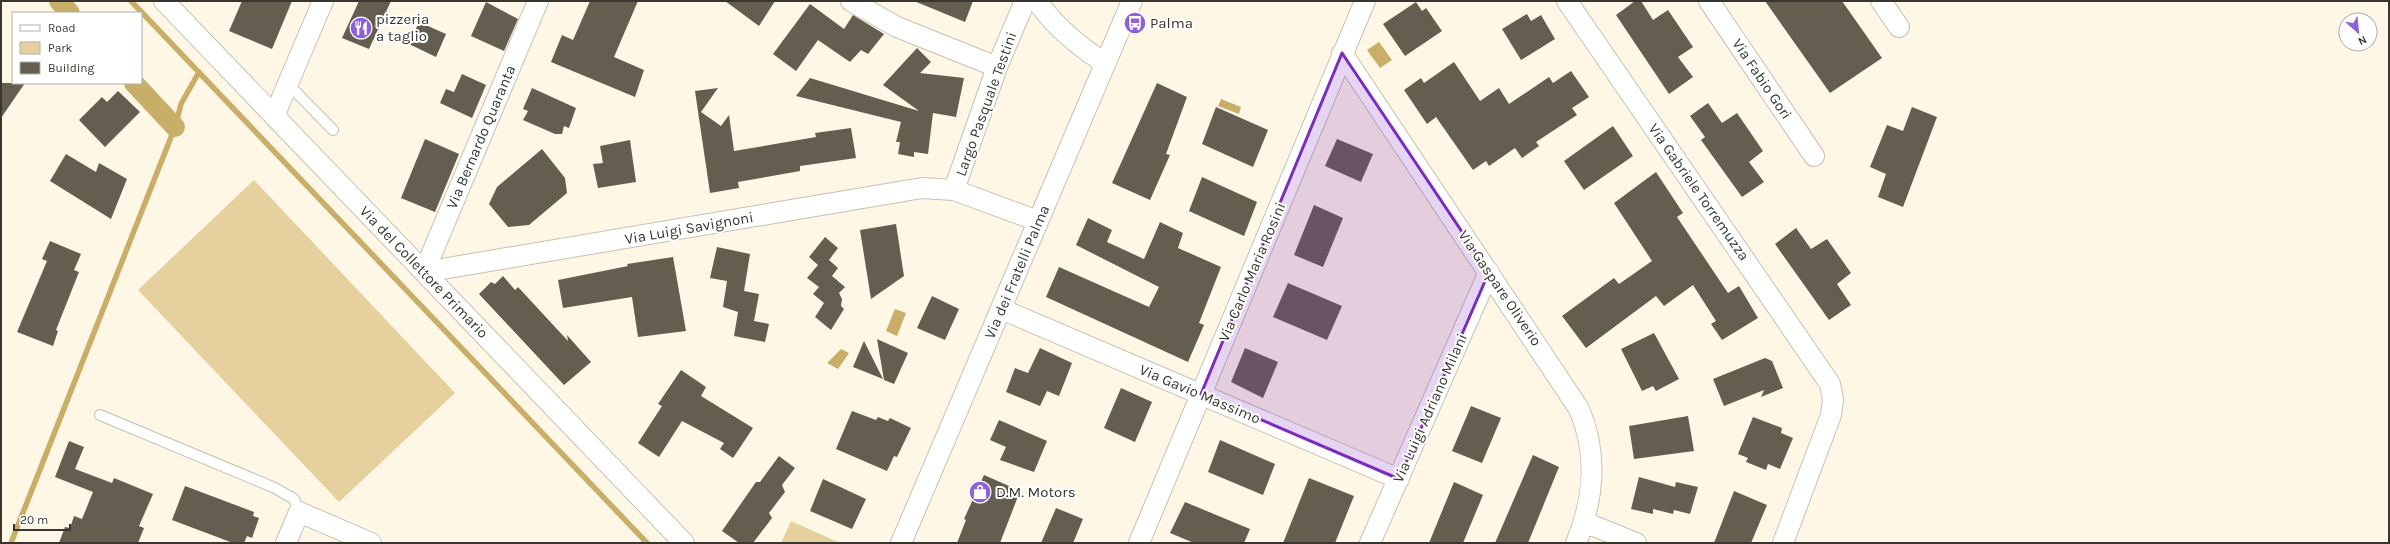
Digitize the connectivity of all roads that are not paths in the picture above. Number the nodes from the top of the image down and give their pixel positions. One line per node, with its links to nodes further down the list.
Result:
1 (164, 1): 17 (street, Via del Collettore Primario)
2 (323, 1): 16 (street)
3 (538, 1): 22 (street, Via Bernardo Quaranta)
4 (851, 1): 15 (street)
5 (1025, 1): 15 (street, Largo Pasquale Testini)
6 (1037, 1): 14 (street)
7 (1132, 1): 14 (street, Via dei Fratelli Palma)
8 (1365, 1): 13 (street, Via Carlo Maria Rosini)
9 (1567, 1): 38 (street, Via Gabriele Torremuzza)
10 (1709, 1): 19 (street, Via Fabio Gori)
11 (1881, 1): 12 (street)
12 (1899, 27)
13 (1342, 53): 23 (street, Via Gaspare Oliverio); 25 (street, Via Carlo Maria Rosini)
14 (1105, 63): 21 (street, Via dei Fratelli Palma)
15 (997, 67): 20 (street, Largo Pasquale Testini)
16 (288, 84): 17 (street); 18 (lane)
17 (275, 114): 22 (street, Via del Collettore Primario)
18 (333, 130)
19 (1814, 156)
20 (954, 190): 21 (street, Largo Pasquale Testini); 22 (street, Via Luigi Savignoni)
21 (1038, 221): 24 (street, Via dei Fratelli Palma)
22 (424, 272): 32 (street, Via del Collettore Primario)
23 (1489, 272): 27 (street, Via Luigi Adriano Milani); 29 (street, Via Gaspare Oliverio)
24 (1001, 309): 25 (street, Via Gavio Massimo); 33 (street, Via dei Fratelli Palma)
25 (1201, 394): 27 (street, Via Gavio Massimo); 34 (street, Via Carlo Maria Rosini)
26 (100, 415): 28 (lane)
27 (1398, 479): 35 (street, Via Luigi Adriano Milani)
28 (299, 512): 30 (street); 31 (street)
29 (1584, 522): 36 (street, Via Gaspare Oliverio); 37 (street)
30 (286, 543)
31 (371, 543)
32 (684, 543)
33 (901, 543)
34 (1139, 543)
35 (1370, 543)
36 (1576, 543)
37 (1636, 543)
38 (1783, 543)

